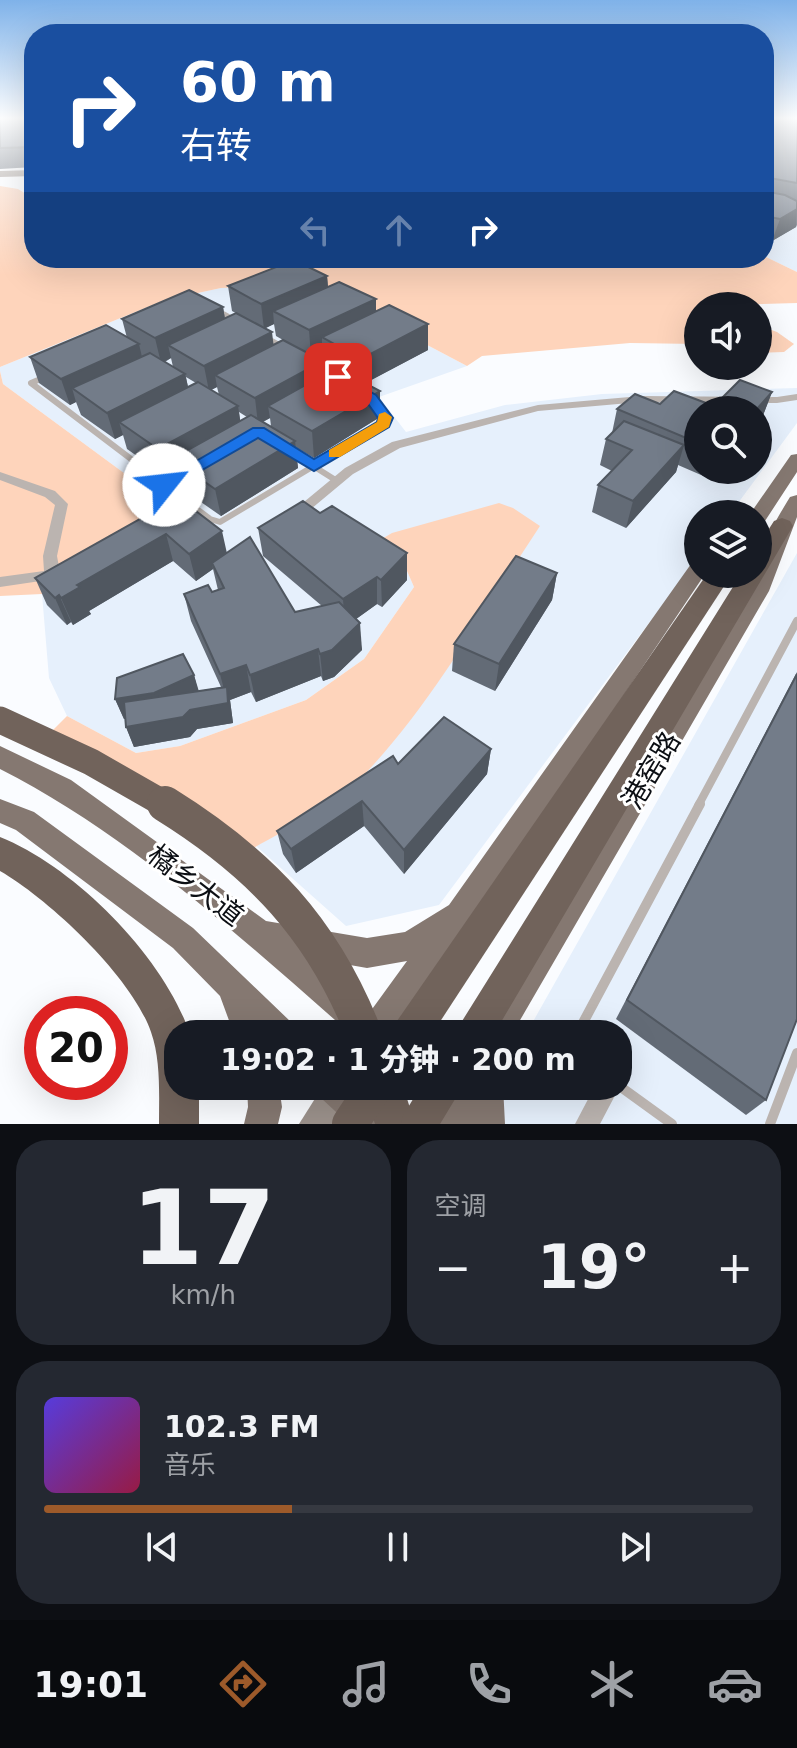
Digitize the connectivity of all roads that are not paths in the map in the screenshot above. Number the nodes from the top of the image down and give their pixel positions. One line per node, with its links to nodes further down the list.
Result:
1 (24, 173): 2 (street)
2 (0, 174)
3 (279, 329): 4 (lane)
4 (265, 336): 6 (lane); 9 (lane)
5 (110, 337): 6 (lane)
6 (118, 342): 7 (lane); 12 (lane)
7 (129, 349)
8 (324, 357): 9 (lane)
9 (312, 363): 17 (lane)
10 (797, 397): 20 (street)
11 (84, 409): 12 (lane)
12 (71, 415): 15 (lane)
13 (128, 441): 15 (lane)
14 (281, 446): 17 (lane)
15 (115, 448): 21 (lane)
16 (797, 459): 23 (main road, 港窑路)
17 (314, 466): 20 (lane); 21 (lane)
18 (0, 476): 26 (street)
19 (177, 477): 21 (lane)
20 (337, 481): 25 (street)
21 (164, 485)
22 (797, 501): 24 (main road, 港窑路)
23 (772, 504)
24 (772, 515)
25 (288, 529)
26 (0, 582)
27 (685, 588): 36 (main road)
28 (711, 588): 46 (highway)
29 (744, 588): 47 (highway)
30 (759, 588): 38 (main road, 港窑路)
31 (797, 621): 50 (lane)
32 (0, 720): 44 (highway, bridge)
33 (0, 757): 37 (main road, 橘乡大道)
34 (0, 811): 39 (main road, 橘乡大道)
35 (9, 857): 40 (highway)
36 (465, 907): 37 (main road); 45 (main road)
37 (259, 934): 43 (main road, 橘乡大道)
38 (527, 978): 48 (main road, 港窑路); 49 (main road)
39 (232, 990): 41 (main road); 42 (main road, 橘乡大道)
40 (165, 1020)
41 (244, 1020)
42 (265, 1020)
43 (357, 1020)
44 (365, 1020)
45 (382, 1020)
46 (419, 1020)
47 (482, 1020)
48 (502, 1020)
49 (510, 1020)
50 (584, 1020)
51 (797, 1053): 68 (lane)
52 (632, 1095): 67 (lane)
53 (178, 1100): 60 (highway)
54 (264, 1100): 61 (main road)
55 (342, 1100): 62 (street)
56 (352, 1100): 63 (main road)
57 (387, 1100): 64 (highway)
58 (487, 1100): 65 (main road)
59 (600, 1100): 66 (street)
60 (179, 1124)
61 (261, 1124)
62 (314, 1124)
63 (373, 1124)
64 (395, 1124)
65 (488, 1124)
66 (587, 1124)
67 (672, 1124)
68 (770, 1124)

